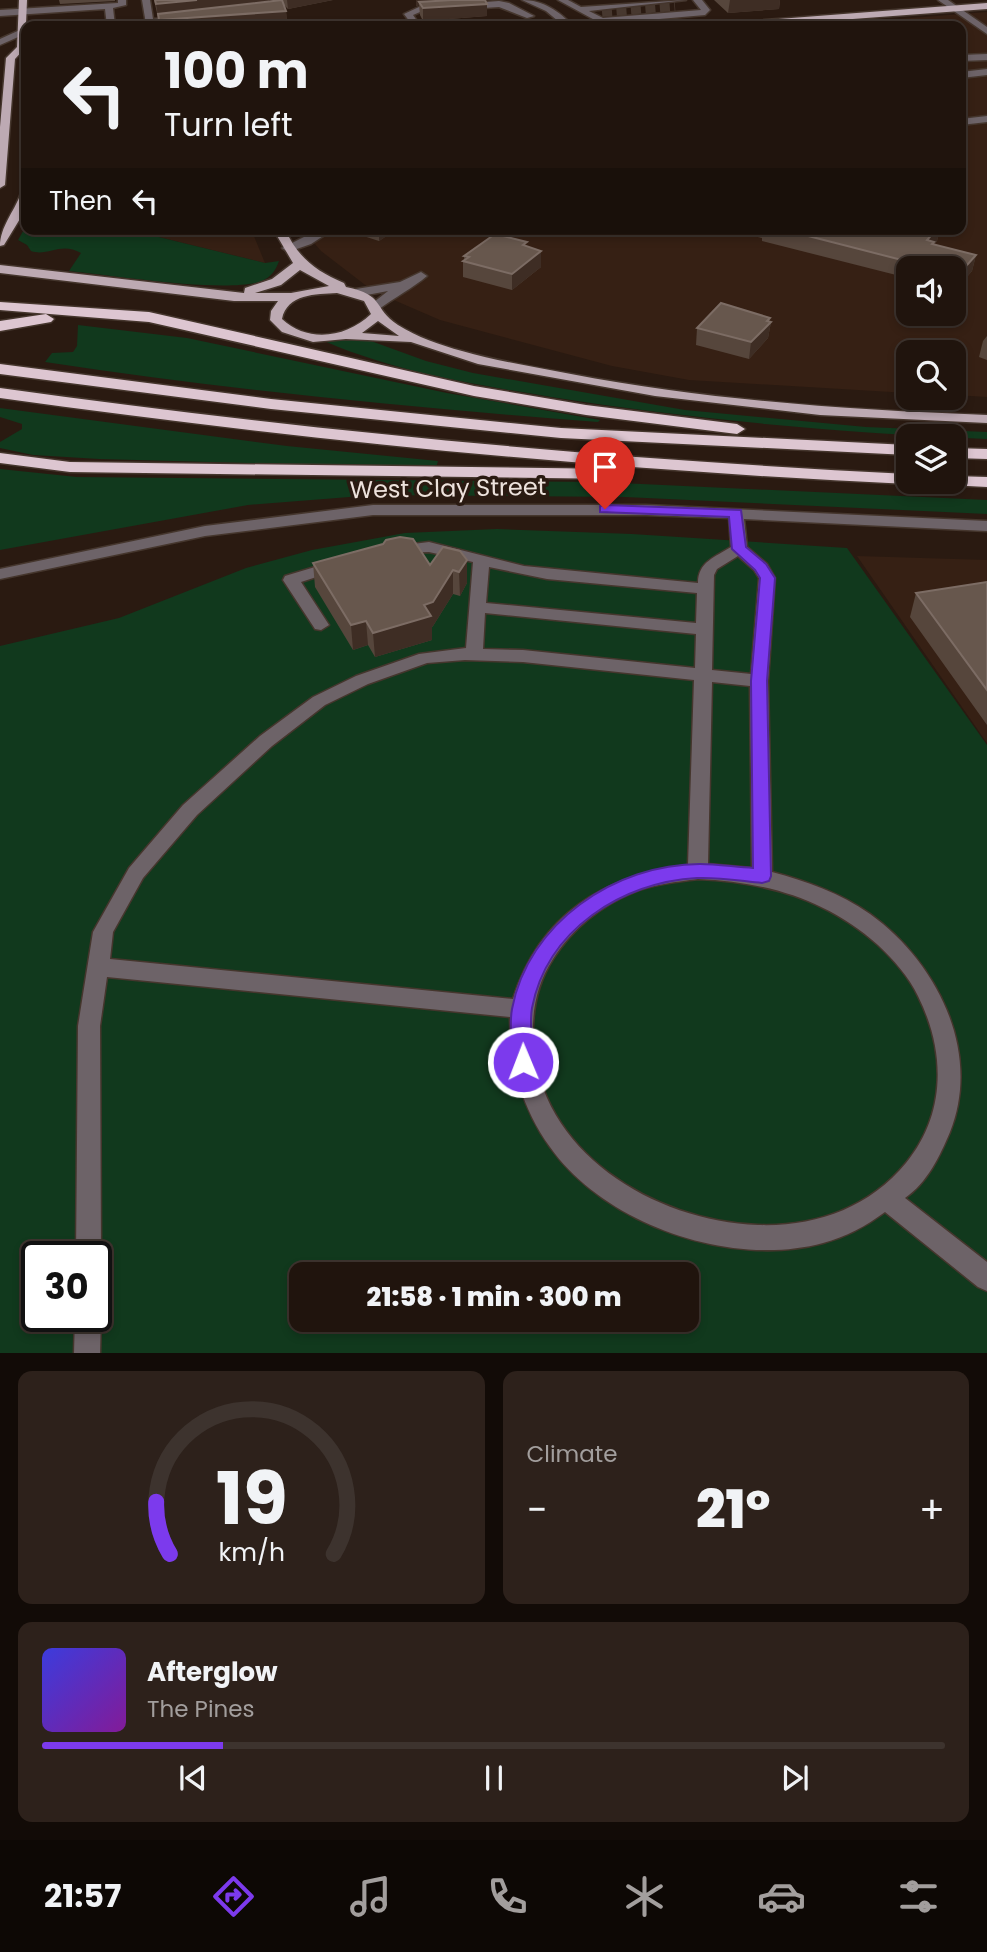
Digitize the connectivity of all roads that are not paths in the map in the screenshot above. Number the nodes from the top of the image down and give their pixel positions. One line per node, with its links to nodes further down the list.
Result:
1 (23, 0): 13 (main road)
2 (122, 0): 9 (street)
3 (146, 0): 21 (street)
4 (526, 0): 24 (street)
5 (562, 0): 12 (street)
6 (697, 0): 26 (street)
7 (942, 0): 11 (street)
8 (680, 1): 12 (street)
9 (109, 6): 13 (street); 20 (street)
10 (987, 6): 11 (main road)
11 (954, 9): 18 (main road); 29 (street)
12 (584, 11): 14 (street); 25 (street)
13 (23, 12): 15 (street); 19 (main road)
14 (602, 12)
15 (0, 13)
16 (530, 16): 23 (street)
17 (195, 19): 22 (street)
18 (824, 19): 27 (main road); 28 (street)
19 (23, 21)
20 (110, 21)
21 (149, 21)
22 (164, 21)
23 (413, 21)
24 (563, 21)
25 (604, 21)
26 (621, 21)
27 (797, 21)
28 (827, 21)
29 (987, 31)
30 (21, 32): 31 (street)
31 (0, 42)
32 (21, 50): 34 (main road)
33 (0, 53): 34 (street)
34 (11, 58): 39 (main road)
35 (966, 58): 36 (street)
36 (985, 58)
37 (987, 72): 38 (street)
38 (966, 74)
39 (9, 82): 42 (main road)
40 (987, 119): 41 (street)
41 (966, 121)
42 (2, 134): 43 (main road)
43 (2, 161): 44 (main road)
44 (1, 181)
45 (21, 208): 48 (main road)
46 (282, 235): 49 (main road)
47 (318, 235): 49 (street)
48 (0, 243)
49 (288, 248): 50 (main road)
50 (302, 267): 54 (main road); 55 (main road); 56 (main road)
51 (0, 269): 55 (main road)
52 (421, 276): 53 (street)
53 (406, 283): 54 (street); 59 (street)
54 (354, 292): 56 (main road); 59 (main road)
55 (218, 295): 57 (main road)
56 (295, 296): 57 (main road); 61 (main road)
57 (234, 297): 61 (main road)
58 (0, 306): 60 (highway)
59 (376, 310): 63 (main road); 64 (main road)
60 (83, 313): 62 (highway); 68 (highway)
61 (276, 316): 63 (main road)
62 (0, 326)
63 (341, 336): 64 (main road)
64 (417, 341): 67 (main road)
65 (0, 369): 68 (highway)
66 (0, 393): 73 (highway)
67 (987, 419)
68 (828, 446): 69 (highway)
69 (896, 449)
70 (966, 453): 71 (highway)
71 (987, 454)
72 (0, 458): 73 (highway)
73 (757, 472): 74 (highway)
74 (896, 478)
75 (966, 481): 76 (highway)
76 (987, 482)
77 (736, 513): 78 (street, West Clay Street); 79 (street); 83 (street, West Clay Street)
78 (987, 526)
79 (739, 549): 84 (street); 90 (street)
80 (376, 555): 82 (street)
81 (355, 560): 86 (street)
82 (481, 562): 84 (street); 85 (street)
83 (0, 574)
84 (705, 589): 87 (street)
85 (478, 607): 87 (street); 88 (street)
86 (321, 625)
87 (704, 629): 89 (street)
88 (474, 654): 89 (street); 93 (street)
89 (703, 675): 90 (street); 91 (street)
90 (759, 681): 92 (street)
91 (698, 871): 92 (street); 94 (street)
92 (762, 876): 95 (street)
93 (97, 967): 94 (street); 96 (street)
94 (522, 1009): 95 (street)
95 (889, 1200): 97 (street)
96 (88, 1241)
97 (987, 1278)
98 (88, 1332): 99 (street)
99 (87, 1353)

